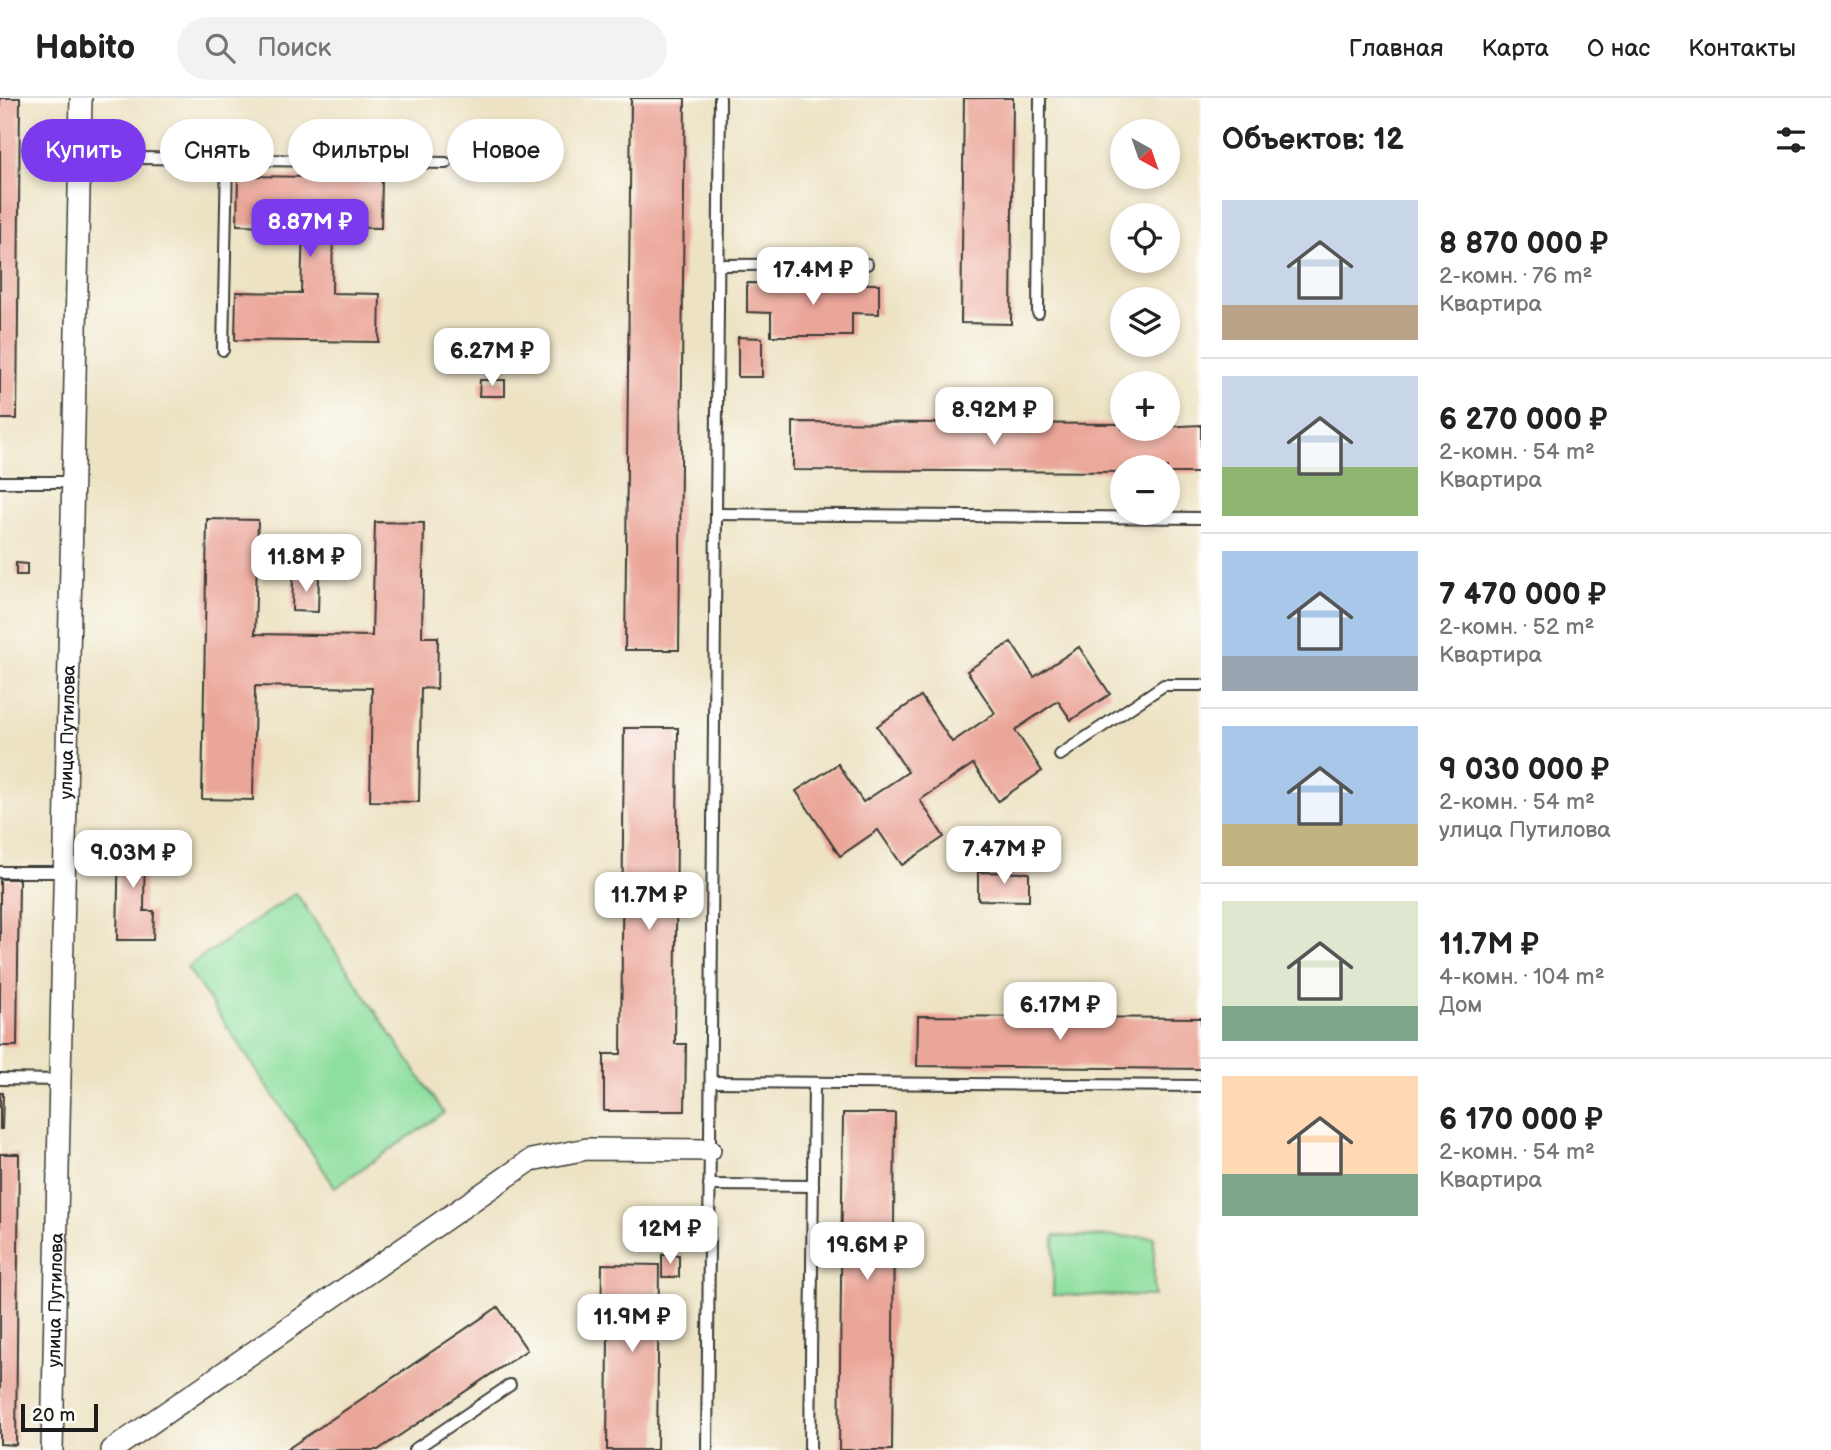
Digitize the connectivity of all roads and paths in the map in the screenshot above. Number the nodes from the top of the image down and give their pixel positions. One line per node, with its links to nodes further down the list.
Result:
1 (81, 98): 4 (street, улица Путилова)
2 (720, 98): 10 (lane)
3 (1040, 98): 11 (lane)
4 (80, 119)
5 (274, 160): 6 (lane)
6 (446, 163)
7 (78, 182): 14 (street, улица Путилова)
8 (227, 182): 12 (lane)
9 (867, 264): 10 (lane)
10 (719, 265): 15 (lane)
11 (1038, 313)
12 (223, 350)
13 (0, 482): 14 (lane)
14 (72, 482): 20 (street, улица Путилова)
15 (717, 514): 16 (lane); 23 (lane)
16 (1201, 518)
17 (1201, 685): 18 (lane)
18 (1060, 755)
19 (0, 872): 20 (lane)
20 (64, 872): 22 (street, улица Путилова)
21 (0, 1079): 22 (lane)
22 (60, 1080): 30 (street, улица Путилова)
23 (711, 1082): 24 (lane); 26 (lane)
24 (814, 1083): 25 (lane); 28 (lane)
25 (1201, 1086)
26 (710, 1150): 27 (lane); 31 (street)
27 (709, 1185): 28 (lane); 33 (lane)
28 (813, 1186): 34 (lane)
29 (510, 1385): 32 (lane)
30 (52, 1450)
31 (112, 1450)
32 (414, 1450)
33 (707, 1450)
34 (810, 1450)

